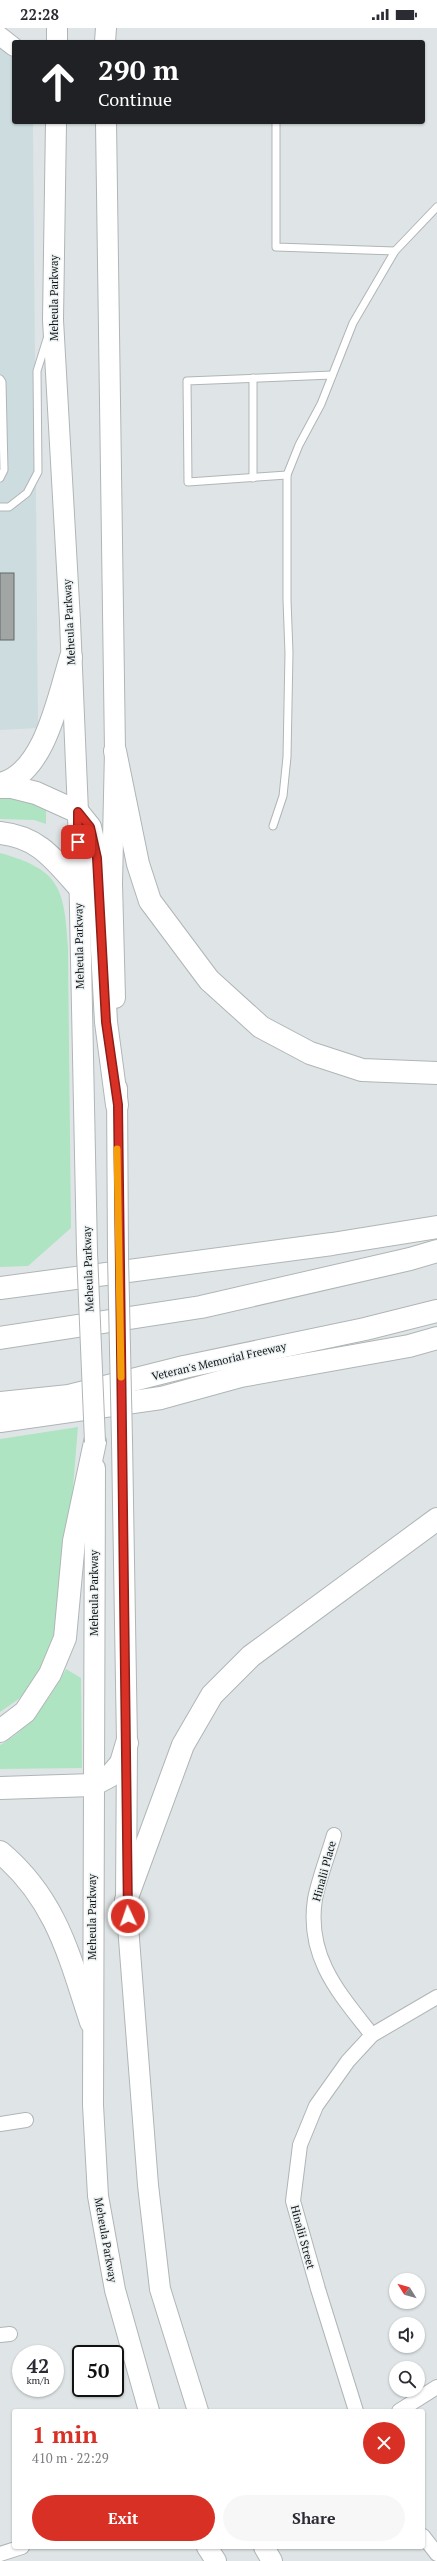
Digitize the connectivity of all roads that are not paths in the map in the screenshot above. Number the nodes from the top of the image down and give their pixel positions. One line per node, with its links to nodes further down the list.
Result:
1 (57, 28): 4 (main road)
2 (106, 28): 5 (main road)
3 (0, 36): 6 (street)
4 (57, 40)
5 (105, 40)
6 (12, 45)
7 (56, 124): 12 (main road, Meheula Parkway)
8 (106, 124): 21 (main road)
9 (276, 124): 11 (lane)
10 (437, 207): 11 (lane)
11 (395, 251): 13 (lane)
12 (53, 320): 19 (lane); 20 (main road, Meheula Parkway)
13 (332, 375): 14 (lane); 16 (lane)
14 (253, 378): 18 (lane); 18 (lane)
15 (0, 380): 17 (lane)
16 (287, 475): 18 (lane); 25 (lane)
17 (0, 478)
18 (253, 478)
19 (0, 507)
20 (71, 657): 22 (highway); 24 (main road, Meheula Parkway)
21 (115, 751): 28 (highway); 29 (main road)
22 (0, 784)
23 (0, 787): 24 (highway)
24 (78, 812): 27 (main road, Meheula Parkway); 29 (highway)
25 (273, 826)
26 (0, 833): 27 (highway)
27 (78, 886): 38 (main road, Meheula Parkway, bridge)
28 (437, 1073)
29 (118, 1105): 41 (main road, bridge)
30 (437, 1227): 32 (highway)
31 (437, 1251): 34 (highway)
32 (0, 1288)
33 (437, 1311): 36 (highway, Veteran's Memorial Freeway)
34 (0, 1338)
35 (437, 1338): 37 (highway)
36 (0, 1403)
37 (0, 1420)
38 (95, 1442): 40 (highway); 42 (main road, Meheula Parkway)
39 (437, 1519): 46 (highway)
40 (0, 1732)
41 (127, 1743): 42 (highway); 46 (main road)
42 (93, 1785): 43 (highway); 48 (main road, Meheula Parkway)
43 (0, 1788)
44 (334, 1835): 49 (street, Hinalii Place)
45 (0, 1852): 48 (highway)
46 (126, 1900): 54 (main road)
47 (437, 1997): 49 (street, Hinalii Street)
48 (91, 2022): 53 (main road, Meheula Parkway)
49 (372, 2035): 55 (street, Hinalii Street)
50 (26, 2120): 51 (street)
51 (0, 2124)
52 (437, 2387): 56 (street)
53 (148, 2409)
54 (197, 2409)
55 (355, 2409)
56 (402, 2409)
57 (425, 2539): 62 (street)
58 (16, 2549): 61 (street)
59 (208, 2549): 63 (main road)
60 (265, 2549): 64 (main road)
61 (0, 2554)
62 (437, 2554)
63 (216, 2561)
64 (272, 2561)

